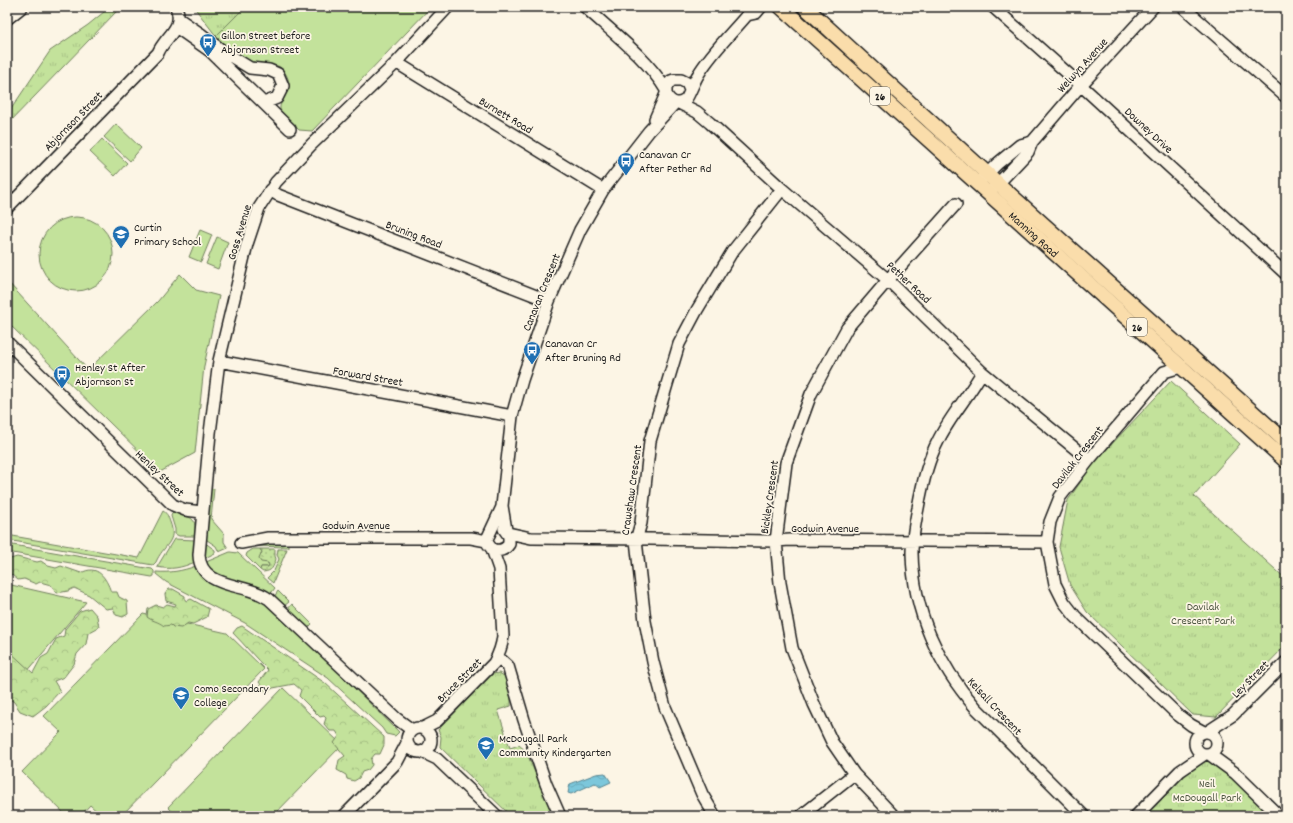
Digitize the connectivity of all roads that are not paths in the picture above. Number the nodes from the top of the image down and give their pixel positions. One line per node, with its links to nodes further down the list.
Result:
1 (22, 7): 13 (street)
2 (176, 7): 14 (street)
3 (184, 7): 14 (street)
4 (448, 7): 17 (street, Goss Avenue)
5 (585, 7): 16 (street)
6 (761, 7): 12 (street, Canavan Crescent)
7 (782, 7): 31 (main road, Manning Road / 26)
8 (805, 7): 29 (main road, Manning Road / 26)
9 (993, 7): 19 (street, Downey Drive)
10 (1153, 7): 19 (street, Welwyn Avenue)
11 (1183, 7): 22 (street)
12 (748, 11): 15 (street, Canavan Crescent)
13 (7, 19)
14 (181, 25): 23 (street); 23 (street); 37 (street, Abjornson Street)
15 (708, 59): 18 (street, Canavan Crescent); 21 (street, Canavan Crescent)
16 (643, 61): 18 (street); 20 (street)
17 (397, 62): 33 (street, Goss Avenue); 34 (street, Burnett Road)
18 (679, 79): 20 (street, Canavan Crescent); 21 (street)
19 (1081, 85): 28 (street, Welwyn Avenue); 38 (street, Downey Drive)
20 (666, 92): 24 (street); 27 (street, Canavan Crescent)
21 (689, 92): 24 (street, Canavan Crescent); 25 (street, Pether Road)
22 (1286, 97)
23 (264, 103): 26 (street)
24 (677, 103): 25 (street, Pether Road); 27 (street, Canavan Crescent)
25 (710, 123): 32 (street, Pether Road)
26 (290, 129)
27 (649, 131): 34 (street, Canavan Crescent)
28 (1032, 142): 29 (street, Welwyn Avenue); 30 (street, Welwyn Avenue)
29 (988, 174): 30 (main road, Manning Road / 26); 31 (street, Welwyn Avenue)
30 (998, 183): 35 (street, Welwyn Avenue); 48 (main road, Manning Road / 26)
31 (978, 184): 35 (main road, Manning Road / 26)
32 (782, 189): 39 (street, Pether Road); 53 (street, Crawshaw Crescent)
33 (270, 190): 40 (street, Bruning Road); 43 (street, Goss Avenue)
34 (603, 190): 40 (street, Canavan Crescent)
35 (988, 194): 42 (main road, Manning Road / 26)
36 (956, 204): 39 (street, Bickley Crescent)
37 (7, 208)
38 (1286, 274)
39 (888, 280): 45 (street, Pether Road); 54 (street, Bickley Crescent)
40 (549, 301): 47 (street, Canavan Crescent)
41 (7, 342): 51 (street, Henley Street)
42 (1165, 353): 44 (main road, Manning Road / 26); 46 (street)
43 (219, 361): 47 (street, Forward Street); 51 (street, Goss Avenue)
44 (1181, 367): 46 (street); 50 (main road, Manning Road / 26)
45 (982, 372): 49 (street, Pether Road); 55 (street, Kelsall Crescent)
46 (1164, 372): 49 (street, Davilak Crescent)
47 (512, 416): 52 (street, Canavan Crescent)
48 (1286, 442)
49 (1089, 460): 56 (street, Davilak Crescent)
50 (1286, 462)
51 (202, 512): 63 (street)
52 (498, 539): 53 (street, Godwin Avenue); 57 (street, Godwin Avenue); 58 (street)
53 (636, 540): 54 (street, Godwin Avenue); 76 (street, Crawshaw Crescent)
54 (776, 542): 55 (street, Godwin Avenue); 72 (street, Bickley Crescent)
55 (912, 542): 56 (street, Godwin Avenue); 79 (street, Kelsall Crescent)
56 (1047, 542): 60 (street, Davilak Crescent)
57 (241, 543)
58 (496, 660): 63 (street, Bruce Street); 75 (street)
59 (1286, 662): 61 (street, Ley Street)
60 (1178, 715): 62 (street, Davilak Crescent); 64 (street, Davilak Crescent)
61 (1233, 715): 62 (street, Ley Street); 65 (street, Ley Street)
62 (1205, 732): 64 (street, Ley Street); 65 (street)
63 (418, 736): 66 (street); 66 (street); 68 (street); 69 (street)
64 (1195, 742): 67 (street); 70 (street, Ley Street)
65 (1218, 745): 67 (street, Ley Street); 71 (street)
66 (419, 752): 68 (street); 69 (street)
67 (1207, 754): 70 (street, Ley Street); 71 (street)
68 (437, 759): 74 (street)
69 (397, 762): 73 (street)
70 (1180, 771): 80 (street, Ley Street)
71 (1235, 773): 81 (street)
72 (854, 774): 77 (street); 78 (street, Bickley Crescent)
73 (344, 816)
74 (496, 816)
75 (560, 816)
76 (715, 816)
77 (800, 816)
78 (894, 816)
79 (1084, 816)
80 (1136, 816)
81 (1279, 816)

